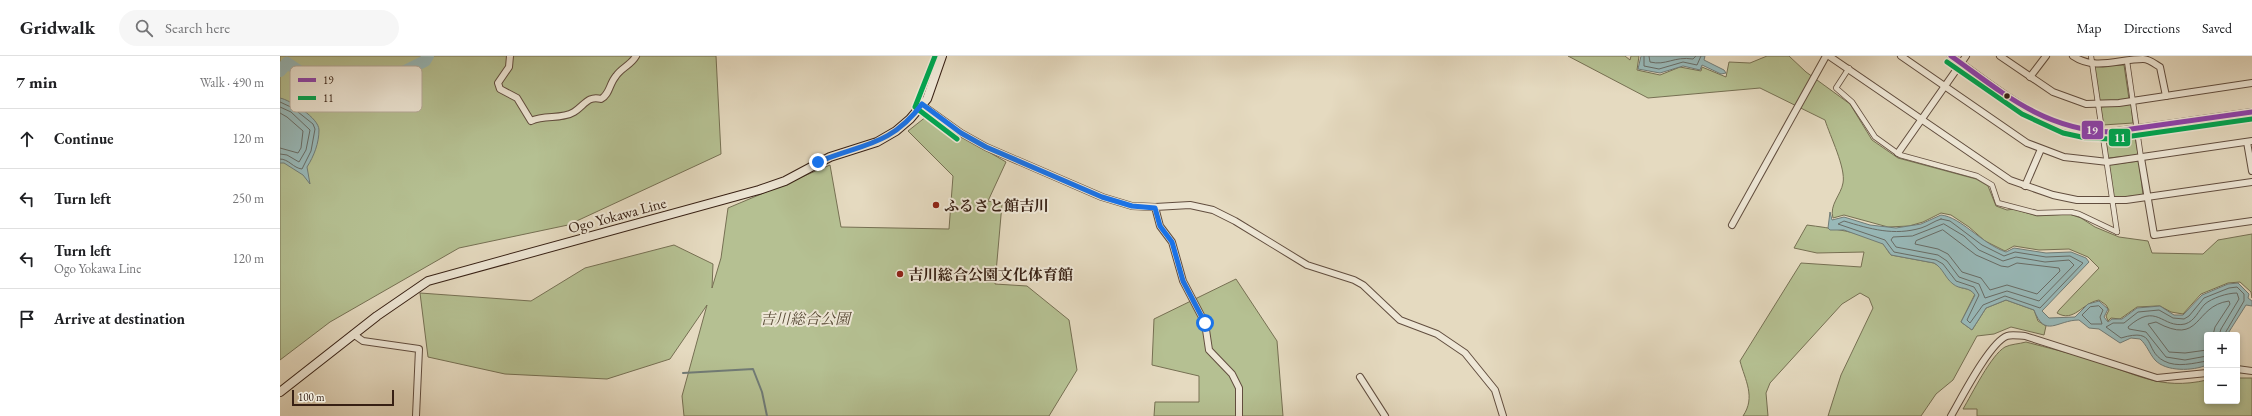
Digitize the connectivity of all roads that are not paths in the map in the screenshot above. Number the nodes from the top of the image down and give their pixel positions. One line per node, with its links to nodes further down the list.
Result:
1 (510, 56): 2 (street)
2 (636, 56)
3 (942, 56): 21 (main road, Ogo Yokawa Line)
4 (1826, 56): 39 (street)
5 (1829, 56): 15 (street)
6 (1901, 56): 18 (street)
7 (1951, 56): 14 (street)
8 (1966, 56): 14 (street)
9 (2000, 56): 16 (street)
10 (2046, 56): 16 (street)
11 (2073, 56): 12 (street)
12 (2091, 59): 13 (street); 22 (street)
13 (2126, 59): 19 (street); 20 (street)
14 (1961, 63): 18 (street); 26 (street)
15 (1849, 68): 24 (street); 29 (street)
16 (2030, 77): 22 (street)
17 (2252, 83): 19 (street)
18 (1945, 87): 24 (street); 28 (street)
19 (2166, 96): 20 (street)
20 (2132, 101): 22 (street); 25 (street)
21 (922, 104): 37 (street); 40 (main road, Ogo Yokawa Line)
22 (2099, 105): 26 (street)
23 (2252, 112): 25 (street)
24 (1922, 120): 29 (street); 34 (street)
25 (2137, 129): 26 (street); 30 (street)
26 (2102, 133): 31 (street)
27 (2250, 141): 30 (street); 32 (street)
28 (2041, 149): 31 (street); 34 (street)
29 (1898, 153): 36 (street)
30 (2141, 158): 31 (street); 35 (street)
31 (2108, 162): 36 (street)
32 (2252, 171)
33 (2252, 182): 35 (street)
34 (2025, 186): 36 (street)
35 (2147, 197): 36 (street); 38 (street)
36 (2112, 201)
37 (1155, 208): 47 (street); 49 (street)
38 (2252, 221)
39 (1732, 225)
40 (353, 334): 45 (main road, Ogo Yokawa Line); 46 (street)
41 (2240, 369): 42 (street)
42 (2252, 371)
43 (2204, 373): 50 (street)
44 (1360, 377): 48 (street)
45 (280, 392)
46 (416, 416)
47 (1240, 416)
48 (1386, 416)
49 (1503, 416)
50 (1951, 416)

